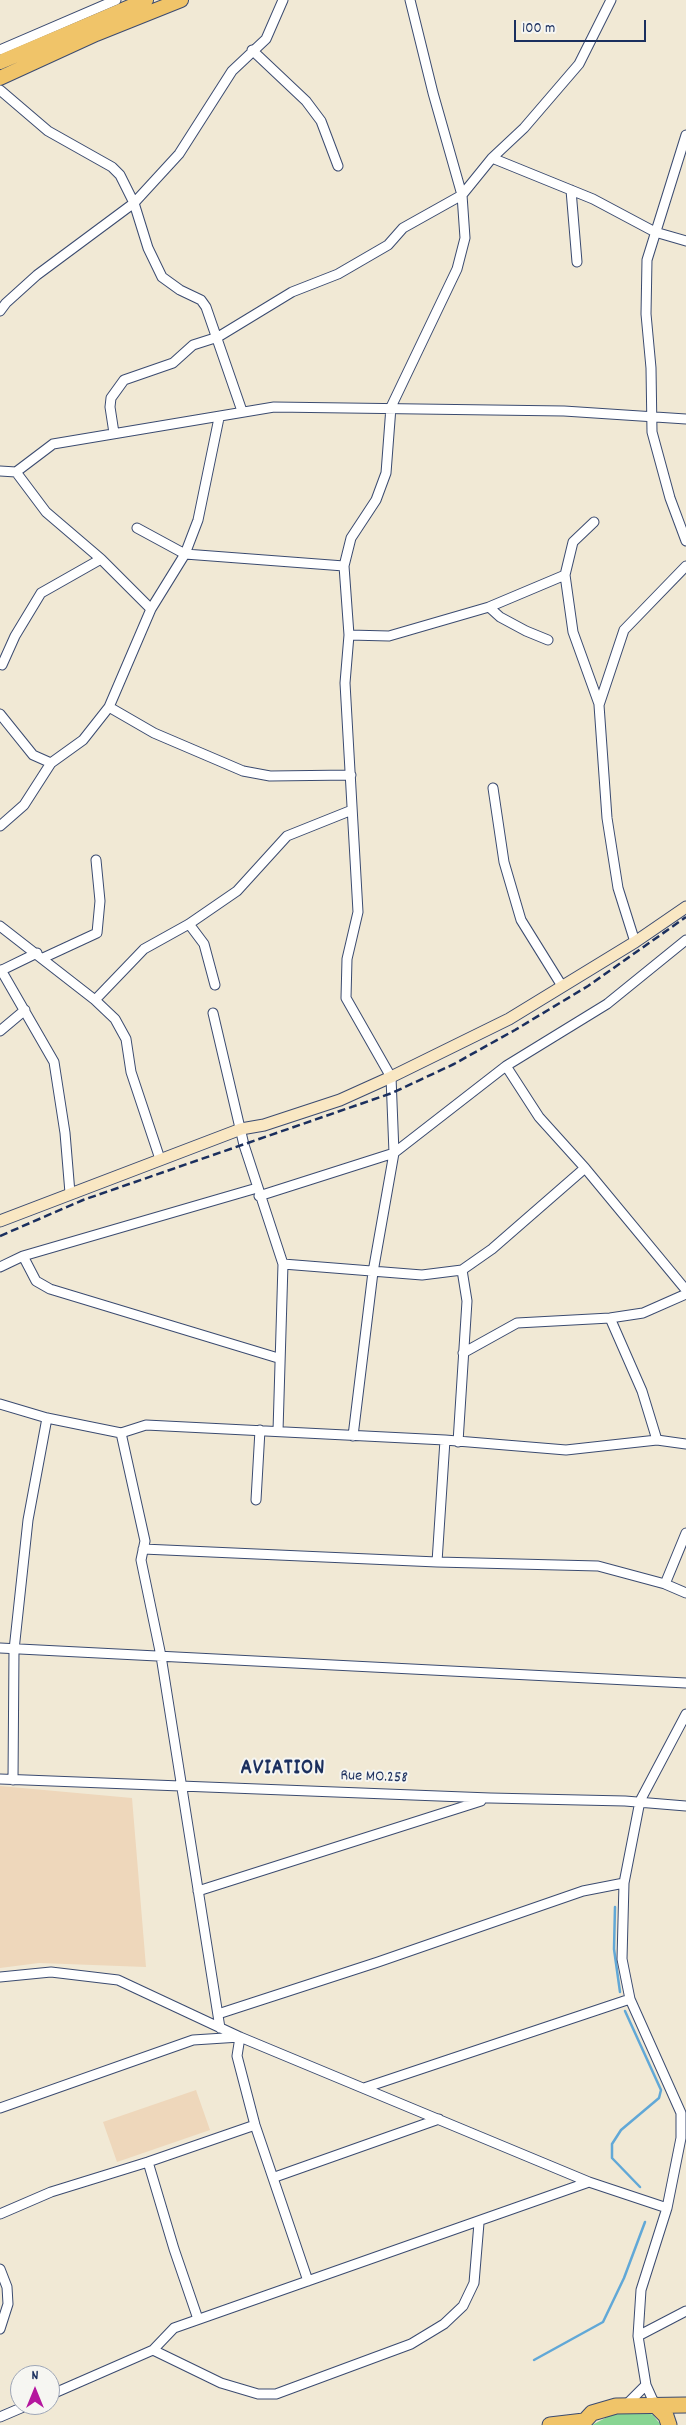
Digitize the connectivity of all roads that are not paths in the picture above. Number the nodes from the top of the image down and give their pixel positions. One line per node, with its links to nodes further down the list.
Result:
1 (116, 0): 7 (street)
2 (180, 0): 10 (main road)
3 (283, 0): 8 (street)
4 (410, 0): 16 (street)
5 (611, 0): 13 (street)
6 (138, 2): 9 (main road)
7 (0, 50)
8 (252, 50): 14 (street); 17 (street)
9 (0, 62)
10 (0, 78)
11 (0, 90): 17 (street)
12 (686, 135): 18 (street)
13 (492, 158): 15 (street); 16 (street)
14 (338, 166)
15 (572, 190): 18 (street); 20 (street)
16 (462, 194): 22 (street); 23 (street)
17 (134, 203): 21 (street); 22 (street)
18 (655, 232): 19 (street); 26 (street)
19 (686, 241)
20 (577, 262)
21 (0, 311)
22 (218, 337): 24 (street); 28 (street)
23 (391, 408): 24 (street); 26 (street); 36 (street)
24 (242, 411): 25 (street)
25 (218, 418): 28 (street); 34 (street)
26 (651, 418): 27 (street); 33 (street)
27 (686, 419)
28 (114, 433): 30 (street)
29 (0, 471): 30 (street)
30 (16, 472): 35 (street)
31 (594, 522): 38 (street)
32 (137, 528): 34 (street)
33 (686, 541)
34 (185, 554): 36 (street); 40 (street)
35 (101, 559): 40 (street); 43 (street)
36 (344, 566): 41 (street)
37 (686, 566): 44 (street)
38 (565, 575): 39 (street); 44 (street)
39 (489, 607): 41 (street); 42 (street)
40 (151, 609): 45 (street)
41 (349, 635): 48 (street)
42 (548, 640)
43 (2, 665)
44 (599, 705): 57 (street)
45 (109, 707): 47 (street); 48 (street)
46 (0, 714): 47 (street)
47 (51, 763): 51 (street)
48 (351, 776): 50 (street)
49 (493, 788): 61 (street)
50 (352, 810): 54 (street); 67 (street)
51 (0, 826)
52 (96, 860): 58 (street)
53 (686, 907): 57 (street)
54 (189, 924): 60 (street); 62 (street)
55 (0, 926): 58 (street)
56 (686, 940): 66 (street)
57 (636, 942): 61 (street)
58 (40, 956): 59 (street); 62 (street)
59 (1, 970): 63 (street)
60 (215, 985)
61 (562, 986): 67 (street)
62 (95, 1000): 70 (street)
63 (25, 1010): 65 (street); 73 (street)
64 (213, 1013): 68 (street)
65 (0, 1031)
66 (506, 1066): 69 (street); 71 (street)
67 (391, 1078): 68 (street); 69 (street)
68 (241, 1129): 70 (street); 72 (street)
69 (394, 1153): 72 (street); 79 (street)
70 (160, 1159): 73 (street)
71 (585, 1168): 78 (street); 80 (street)
72 (258, 1192): 75 (street); 76 (street)
73 (70, 1193): 74 (street)
74 (0, 1221)
75 (24, 1256): 77 (street); 83 (street)
76 (282, 1264): 79 (street); 83 (street)
77 (0, 1267)
78 (462, 1270): 79 (street); 82 (street)
79 (373, 1272): 89 (street)
80 (686, 1292): 81 (street)
81 (610, 1318): 82 (street); 91 (street)
82 (463, 1353): 92 (street)
83 (278, 1358): 87 (street)
84 (0, 1404): 85 (street)
85 (47, 1418): 88 (street); 101 (street)
86 (260, 1430): 87 (street); 88 (street); 94 (street)
87 (278, 1431): 89 (street)
88 (121, 1433): 96 (street)
89 (353, 1436): 90 (street)
90 (445, 1440): 92 (street); 97 (street)
91 (657, 1440): 92 (street); 93 (street)
92 (458, 1442)
93 (686, 1444)
94 (256, 1500)
95 (686, 1533): 98 (street)
96 (144, 1549): 97 (street); 102 (street)
97 (437, 1562): 98 (street)
98 (665, 1584): 99 (street)
99 (686, 1593)
100 (0, 1648): 101 (street)
101 (14, 1650): 102 (street); 106 (street)
102 (162, 1656): 103 (street); 107 (street)
103 (686, 1683)
104 (686, 1714): 109 (street)
105 (0, 1779): 106 (street, Rue MO.258)
106 (13, 1780): 107 (street, Rue MO.258)
107 (181, 1785): 108 (street, Rue MO.258); 112 (street)
108 (490, 1798): 109 (street, Rue MO.258); 112 (street)
109 (640, 1801): 110 (street, Rue MO.258); 111 (street)
110 (686, 1806)
111 (624, 1882): 114 (street); 115 (street)
112 (198, 1891): 115 (street)
113 (0, 1977): 116 (street)
114 (630, 1999): 118 (street); 120 (street)
115 (218, 2014): 116 (street)
116 (220, 2028): 117 (street)
117 (240, 2036): 118 (street); 119 (street); 122 (street)
118 (364, 2088): 121 (street)
119 (0, 2108)
120 (684, 2110): 126 (street)
121 (439, 2119): 124 (street); 125 (street)
122 (255, 2124): 123 (street); 124 (street)
123 (148, 2162): 127 (street); 133 (street)
124 (274, 2177): 130 (street)
125 (590, 2182): 126 (street); 128 (street)
126 (667, 2208): 135 (street)
127 (0, 2214)
128 (479, 2223): 130 (street); 136 (street)
129 (0, 2269): 131 (street)
130 (308, 2282): 133 (street)
131 (4, 2288): 134 (street)
132 (686, 2312): 135 (street)
133 (198, 2319): 136 (street)
134 (0, 2329)
135 (638, 2336): 137 (street)
136 (153, 2350): 138 (street)
137 (646, 2385): 139 (street); 140 (street)
138 (60, 2391)
139 (626, 2405): 140 (highway); 142 (highway)
140 (655, 2405): 141 (highway); 144 (highway)
141 (686, 2405)
142 (582, 2423): 143 (highway)
143 (550, 2425)
144 (669, 2425)

